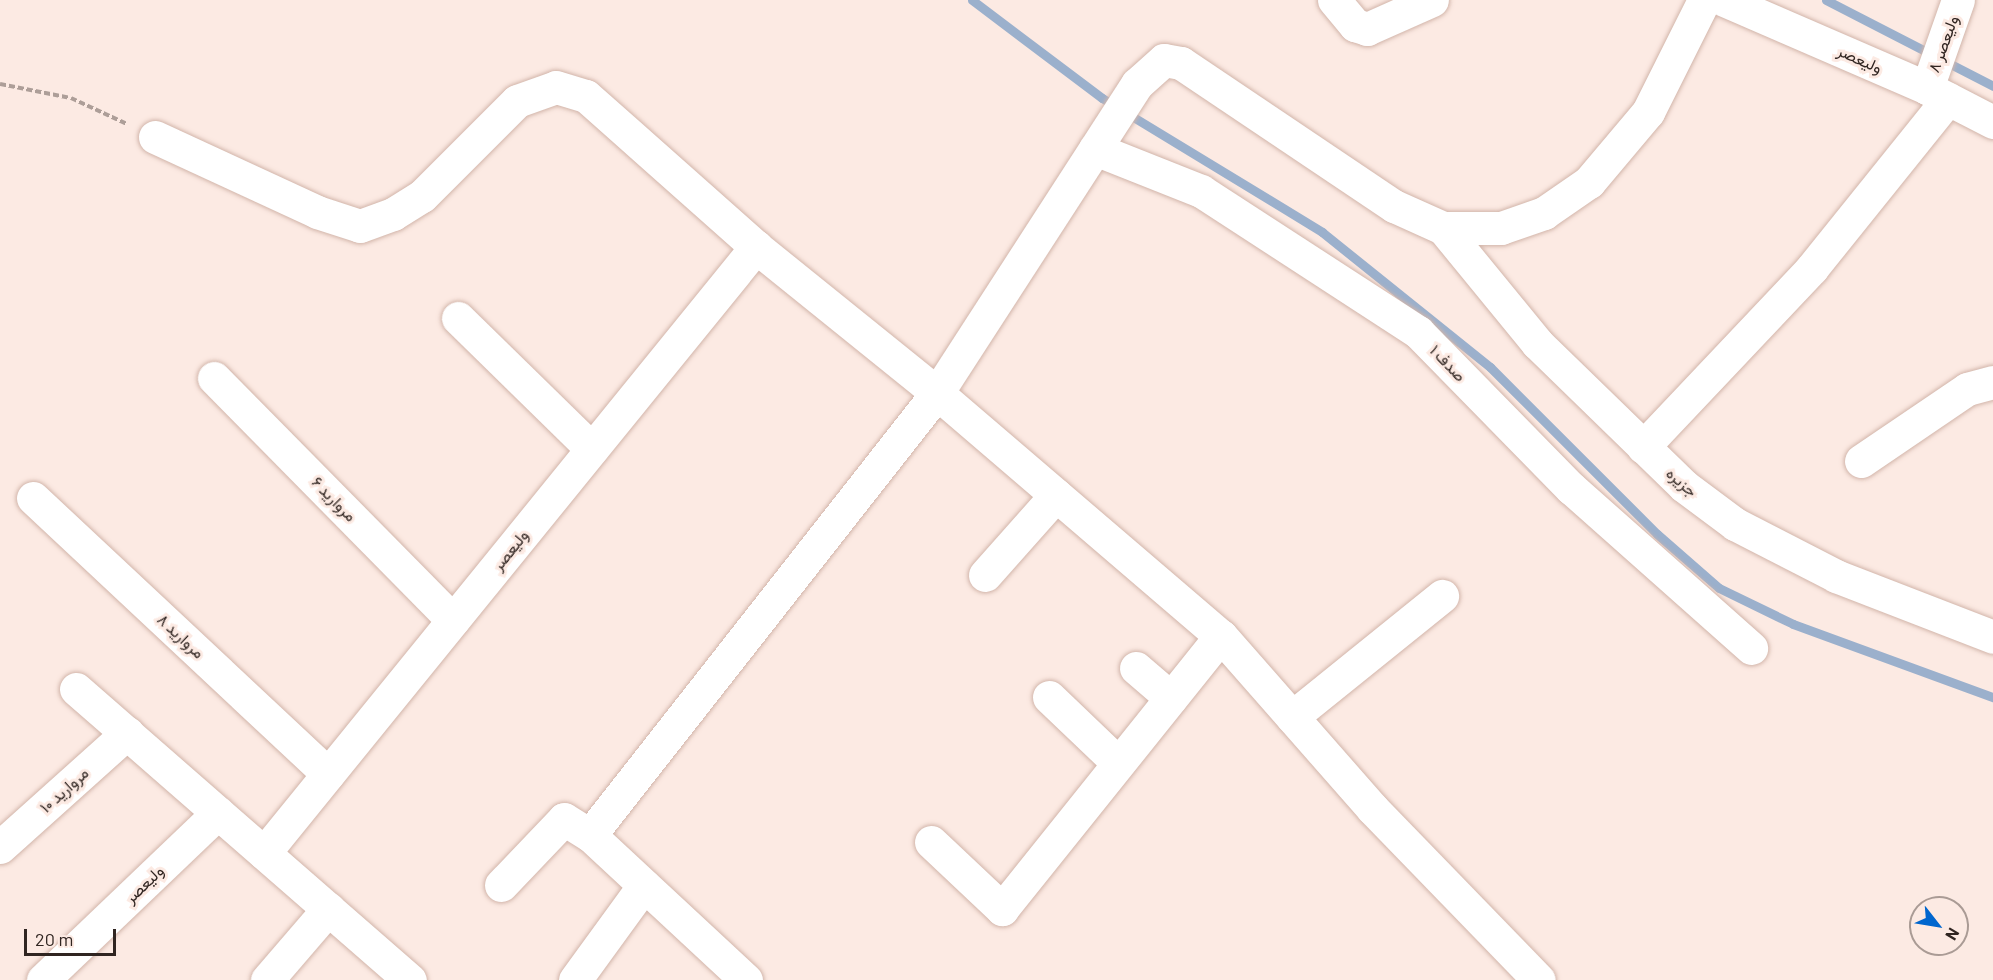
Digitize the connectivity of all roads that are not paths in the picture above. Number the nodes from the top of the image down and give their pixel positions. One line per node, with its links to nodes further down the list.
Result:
1 (1334, 0): 2 (street)
2 (1432, 0)
3 (1704, 0): 10 (street)
4 (1724, 0): 6 (street, ولیعصر)
5 (1958, 0): 6 (street, ولیعصر ۸)
6 (1935, 88): 7 (street, ولیعصر); 16 (street, ولیعصر ۸)
7 (1993, 122)
8 (155, 137): 11 (street)
9 (1102, 138): 10 (street); 15 (street); 26 (street, صدف ۱)
10 (1443, 228): 16 (street, جزیره)
11 (756, 247): 15 (street); 17 (street, ولیعصر)
12 (458, 318): 17 (street)
13 (214, 378): 23 (street, مروارید ۶)
14 (1993, 382): 18 (street)
15 (937, 393): 19 (street); 36 (street)
16 (1643, 447): 25 (street, جزیره)
17 (592, 449): 23 (street, ولیعصر)
18 (1861, 461)
19 (1056, 495): 21 (street); 24 (street)
20 (33, 498): 34 (street, مروارید ۸)
21 (985, 575)
22 (1442, 596): 31 (street)
23 (453, 620): 34 (street, ولیعصر)
24 (1221, 636): 30 (street); 31 (street)
25 (1993, 637)
26 (1751, 648)
27 (1136, 668): 30 (street)
28 (76, 690): 32 (street)
29 (1048, 697): 33 (street)
30 (1171, 698): 33 (street)
31 (1292, 717): 48 (street)
32 (127, 733): 35 (street); 38 (street, مروارید ۱۰)
33 (1118, 763): 37 (street)
34 (328, 774): 39 (street, ولیعصر)
35 (218, 813): 39 (street); 43 (street, ولیعصر)
36 (590, 835): 40 (street); 41 (street)
37 (931, 843)
38 (0, 847)
39 (264, 853): 42 (street)
40 (501, 885)
41 (644, 885): 46 (street); 47 (street)
42 (328, 909): 44 (street); 45 (street)
43 (43, 980)
44 (267, 980)
45 (410, 980)
46 (575, 980)
47 (746, 980)
48 (1539, 980)

